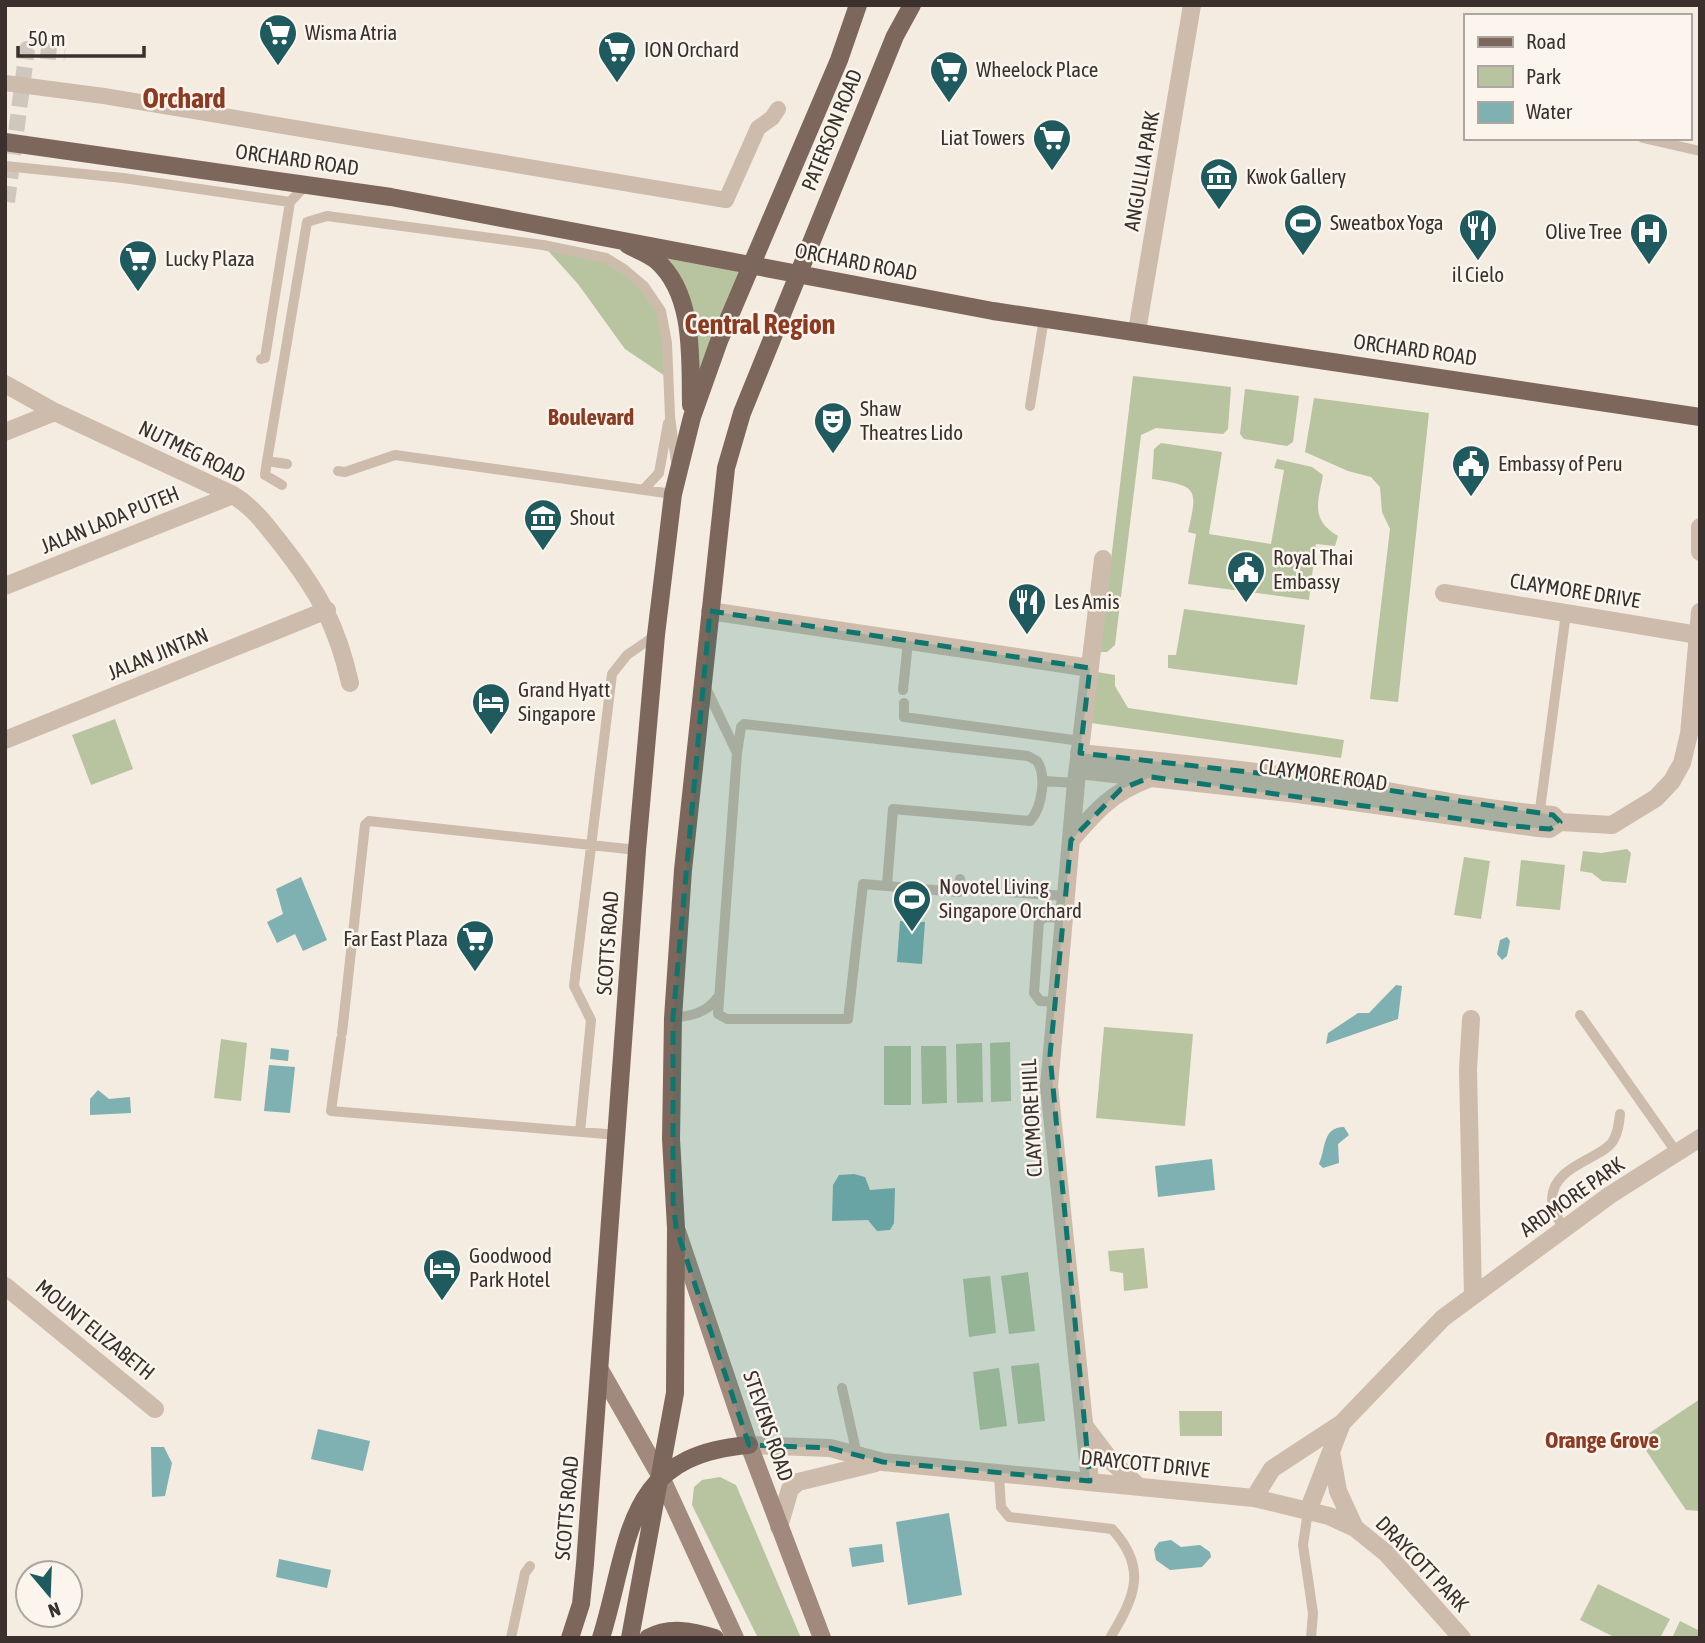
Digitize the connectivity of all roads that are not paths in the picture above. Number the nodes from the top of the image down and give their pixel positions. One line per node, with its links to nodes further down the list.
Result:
1 (858, 5): 13 (main road, PATERSON ROAD)
2 (912, 5): 14 (main road, PATERSON ROAD)
3 (1189, 10): 16 (street, ANGULLIA PARK)
4 (5, 83): 5 (street)
5 (778, 109)
6 (1652, 140): 8 (lane)
7 (5, 142): 10 (main road, ORCHARD ROAD)
8 (1700, 151)
9 (5, 166): 11 (lane)
10 (307, 185): 11 (lane); 12 (main road, ORCHARD ROAD)
11 (290, 202): 17 (lane)
12 (613, 237): 13 (main road, ORCHARD ROAD); 22 (main road)
13 (754, 263): 14 (main road, ORCHARD ROAD); 22 (main road, SCOTTS ROAD)
14 (798, 274): 15 (main road, ORCHARD ROAD); 40 (main road)
15 (1044, 318): 16 (main road, ORCHARD ROAD); 19 (lane)
16 (1137, 331): 23 (main road, ORCHARD ROAD)
17 (261, 359)
18 (5, 384): 20 (street, NUTMEG ROAD)
19 (1030, 407)
20 (55, 412): 24 (street); 32 (street, NUTMEG ROAD)
21 (670, 417): 25 (lane); 27 (lane); 30 (lane)
22 (692, 417): 27 (main road, SCOTTS ROAD)
23 (1700, 417)
24 (5, 432)
25 (267, 461): 26 (lane); 29 (lane)
26 (287, 464)
27 (678, 470): 31 (main road, SCOTTS ROAD)
28 (338, 471): 30 (lane)
29 (282, 485)
30 (644, 489): 31 (lane)
31 (673, 494): 43 (main road, SCOTTS ROAD)
32 (233, 495): 37 (street, JALAN LADA PUTEH); 39 (street, NUTMEG ROAD)
33 (1700, 527): 34 (street)
34 (1699, 534): 35 (street)
35 (1700, 552)
36 (1103, 559): 46 (street, CLAYMORE HILL)
37 (5, 586)
38 (1444, 593): 42 (street, CLAYMORE DRIVE)
39 (327, 610): 48 (street, NUTMEG ROAD); 52 (street, JALAN JINTAN)
40 (710, 611): 45 (street); 47 (main road)
41 (1700, 612): 44 (street, CLAYMORE ROAD)
42 (1566, 613): 44 (street, CLAYMORE DRIVE); 57 (lane)
43 (656, 635): 59 (lane); 60 (main road, SCOTTS ROAD)
44 (1698, 635): 49 (street, CLAYMORE ROAD)
45 (908, 642): 46 (street); 50 (lane)
46 (1090, 668): 54 (street, CLAYMORE HILL)
47 (703, 682): 53 (lane); 67 (main road)
48 (350, 683)
49 (1696, 687): 57 (street, CLAYMORE ROAD)
50 (903, 690)
51 (904, 703): 54 (lane)
52 (5, 740)
53 (737, 754): 56 (lane); 65 (lane)
54 (1079, 762): 55 (street, CLAYMORE ROAD); 56 (lane); 57 (street, CLAYMORE ROAD); 58 (street, CLAYMORE HILL)
55 (1152, 777): 57 (street, CLAYMORE ROAD); 58 (street)
56 (1042, 780): 62 (lane)
57 (1539, 821)
58 (1071, 840): 64 (street, CLAYMORE HILL)
59 (593, 845): 60 (lane); 70 (lane); 70 (lane)
60 (638, 850): 71 (main road, SCOTTS ROAD)
61 (960, 879): 62 (lane)
62 (887, 886): 65 (lane)
63 (1008, 888): 64 (lane)
64 (1065, 896): 82 (street, CLAYMORE HILL)
65 (718, 998): 67 (lane)
66 (1580, 1015): 73 (lane)
67 (673, 1018): 74 (main road)
68 (1471, 1018): 77 (street)
69 (1620, 1114): 75 (lane)
70 (580, 1132): 71 (lane)
71 (618, 1135): 78 (main road, SCOTTS ROAD)
72 (1700, 1139): 73 (street, ARDMORE PARK)
73 (1677, 1153): 75 (street, ARDMORE PARK)
74 (676, 1228): 83 (main road, STEVENS ROAD); 88 (main road)
75 (1563, 1230): 77 (street, ARDMORE PARK)
76 (5, 1286): 80 (street, MOUNT ELIZABETH)
77 (1473, 1296): 81 (street)
78 (600, 1370): 88 (main road); 97 (main road, SCOTTS ROAD)
79 (842, 1388): 85 (lane)
80 (155, 1409)
81 (1342, 1423): 84 (street); 91 (street)
82 (1084, 1425): 89 (street, CLAYMORE HILL); 90 (street)
83 (749, 1446): 85 (street, DRAYCOTT DRIVE); 88 (main road); 93 (main road, STEVENS ROAD)
84 (1331, 1452): 92 (street); 94 (street)
85 (857, 1455): 86 (street, DRAYCOTT DRIVE)
86 (883, 1462): 87 (street, DRAYCOTT DRIVE); 93 (street, DRAYCOTT DRIVE)
87 (999, 1475): 89 (street, DRAYCOTT DRIVE); 104 (lane)
88 (661, 1477): 98 (main road); 99 (main road); 102 (main road)
89 (1090, 1480): 90 (street, DRAYCOTT DRIVE)
90 (1138, 1486): 91 (street, DRAYCOTT DRIVE)
91 (1254, 1498): 92 (street, DRAYCOTT DRIVE)
92 (1308, 1511): 94 (street, DRAYCOTT PARK); 105 (lane)
93 (779, 1527): 103 (main road, STEVENS ROAD)
94 (1355, 1528): 106 (street, DRAYCOTT PARK)
95 (530, 1566): 96 (lane)
96 (511, 1638)
97 (570, 1638)
98 (601, 1638)
99 (630, 1638)
100 (648, 1638): 101 (main road)
101 (715, 1638)
102 (735, 1638)
103 (822, 1638)
104 (1110, 1638)
105 (1311, 1638)
106 (1462, 1638)

